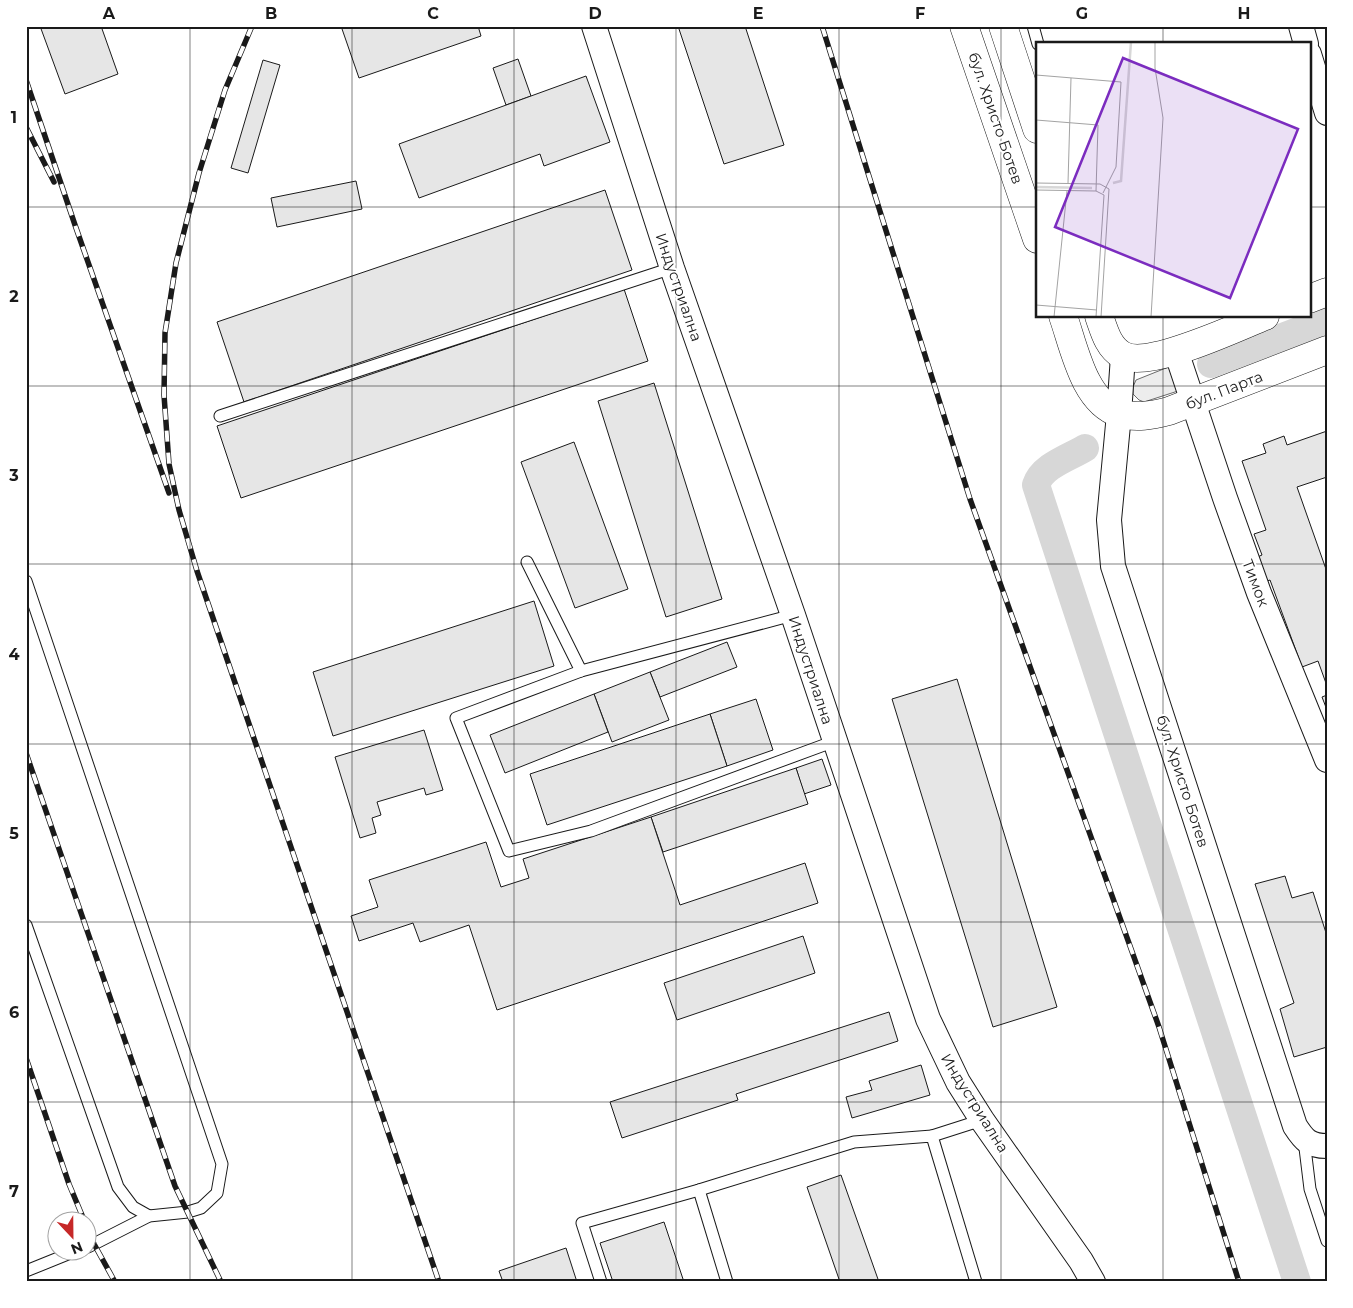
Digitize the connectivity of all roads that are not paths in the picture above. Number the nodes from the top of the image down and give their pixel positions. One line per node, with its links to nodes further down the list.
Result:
1 (594, 26): 12 (street, Индустриална)
2 (964, 26): 11 (main road, бул. Христо Ботев)
3 (1003, 26): 10 (main road)
4 (1033, 26): 6 (lane)
5 (1301, 26): 7 (street)
6 (1037, 42)
7 (1305, 42)
8 (1310, 57): 9 (street)
9 (1327, 113)
10 (1036, 126)
11 (1036, 236)
12 (672, 268): 23 (lane); 27 (street, Индустриална)
13 (1327, 292): 14 (main road)
14 (1310, 299)
15 (1064, 318): 22 (main road)
16 (1100, 318): 20 (main road)
17 (1260, 318): 19 (main road)
18 (1327, 350): 21 (main road, бул. Парта)
19 (1176, 351): 20 (main road); 21 (street, Тимок)
20 (1123, 356): 22 (street, бул. Христо Ботев)
21 (1193, 402): 22 (main road, бул. Парта); 30 (street, Тимок)
22 (1119, 414): 34 (street, бул. Христо Ботев)
23 (220, 416)
24 (527, 562): 28 (lane)
25 (26, 581): 26 (lane)
26 (29, 595): 36 (lane)
27 (793, 614): 28 (lane); 29 (street, Индустриална)
28 (581, 671): 29 (lane)
29 (835, 741): 32 (street, Индустриална)
30 (1327, 760)
31 (26, 925): 36 (lane)
32 (982, 1120): 33 (lane); 44 (street, Индустриална)
33 (932, 1136): 35 (lane); 43 (lane)
34 (1316, 1143): 38 (lane)
35 (699, 1190): 41 (lane); 42 (lane)
36 (149, 1216): 37 (lane)
37 (98, 1242)
38 (1327, 1242)
39 (57, 1260): 40 (lane)
40 (28, 1274)
41 (601, 1282)
42 (727, 1282)
43 (976, 1282)
44 (1093, 1282)

